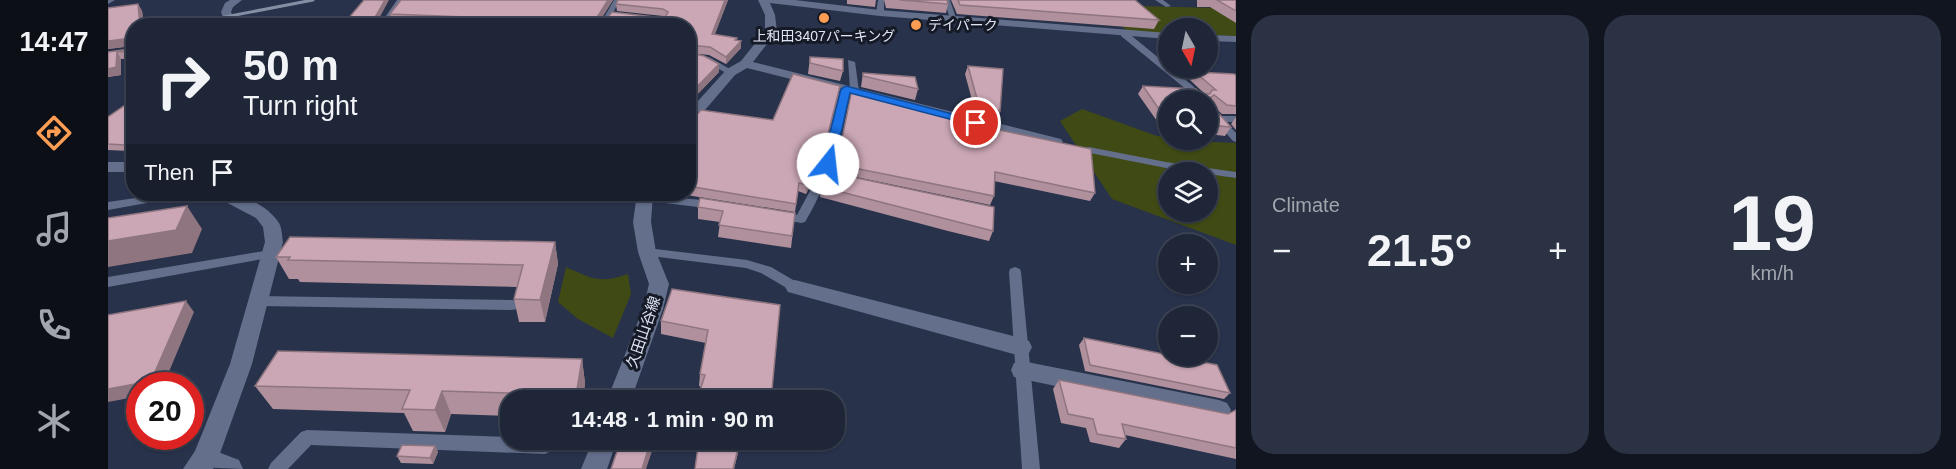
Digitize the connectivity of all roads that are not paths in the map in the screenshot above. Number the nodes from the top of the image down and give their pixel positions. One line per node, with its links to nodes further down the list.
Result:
1 (237, 0): 12 (street)
2 (400, 0): 13 (lane)
3 (616, 0): 11 (lane)
4 (763, 0): 24 (street)
5 (769, 0): 10 (street)
6 (881, 0): 10 (lane)
7 (947, 0): 16 (lane)
8 (1158, 0): 9 (lane)
9 (1168, 6)
10 (880, 13): 16 (street)
11 (607, 15): 14 (lane); 15 (lane)
12 (229, 18)
13 (387, 18)
14 (606, 18)
15 (640, 18)
16 (954, 19): 17 (street)
17 (1124, 34): 18 (street); 22 (lane)
18 (1158, 36)
19 (1218, 38): 20 (street)
20 (1236, 39)
21 (696, 57): 25 (lane)
22 (1157, 61): 27 (lane)
23 (851, 62): 26 (lane)
24 (745, 64): 25 (street); 26 (street)
25 (731, 72): 28 (street)
26 (850, 90): 32 (street); 42 (lane)
27 (1190, 90)
28 (696, 112)
29 (1218, 119): 30 (lane); 31 (lane)
30 (1236, 119)
31 (1236, 138)
32 (1078, 148): 35 (lane)
33 (108, 167): 34 (street)
34 (126, 167)
35 (1236, 175)
36 (138, 201): 40 (lane)
37 (237, 201): 44 (street)
38 (644, 201): 43 (street, 久田山谷線)
39 (682, 201): 41 (lane)
40 (108, 206)
41 (720, 206)
42 (766, 213)
43 (647, 252): 47 (lane); 52 (street, 久田山谷線)
44 (270, 254): 46 (lane); 48 (street)
45 (1015, 272): 50 (lane)
46 (108, 282)
47 (795, 287): 50 (street)
48 (259, 301): 49 (lane); 56 (street)
49 (512, 305)
50 (1020, 347): 51 (lane)
51 (1022, 370): 53 (street); 60 (lane)
52 (623, 390)
53 (1219, 410)
54 (500, 444): 58 (lane)
55 (601, 450): 59 (street)
56 (201, 464): 57 (street)
57 (230, 469)
58 (277, 469)
59 (594, 469)
60 (1031, 469)

